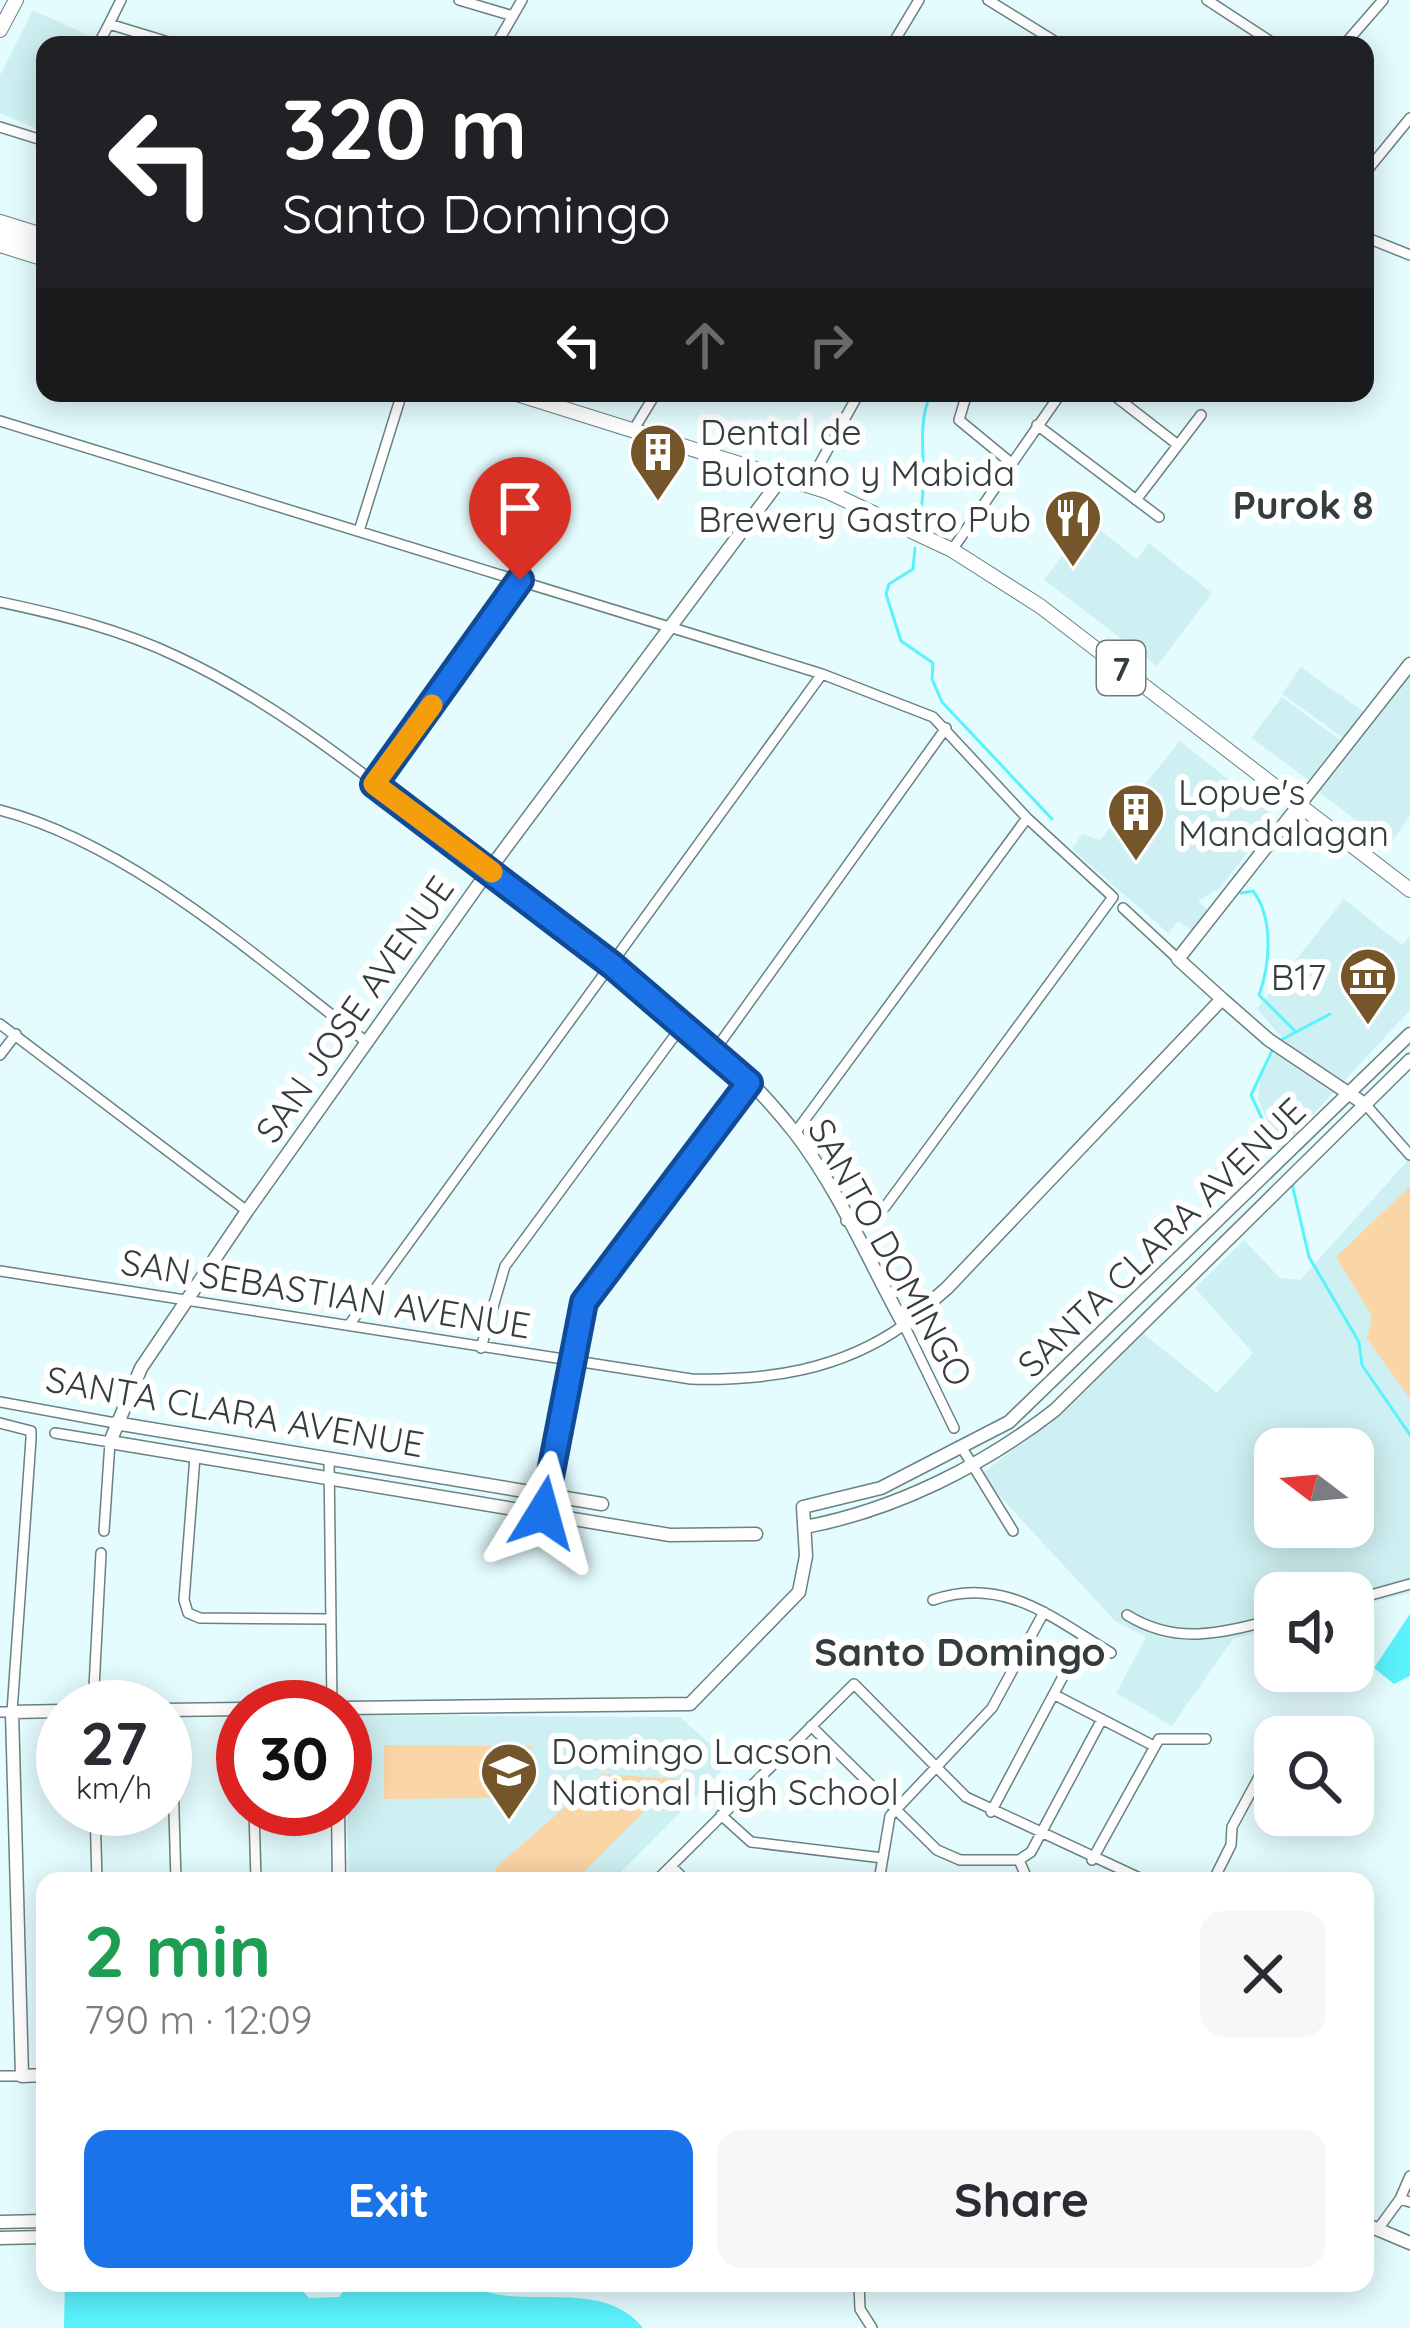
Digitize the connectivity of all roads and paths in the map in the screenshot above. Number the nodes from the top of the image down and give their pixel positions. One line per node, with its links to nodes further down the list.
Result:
1 (16, 0): 12 (main road)
2 (121, 0): 11 (street)
3 (459, 0): 10 (street)
4 (522, 0): 10 (street)
5 (919, 0): 16 (street)
6 (988, 0): 9 (street)
7 (1207, 0): 18 (street)
8 (1383, 0): 19 (street)
9 (1009, 5): 17 (street)
10 (513, 16): 15 (street)
11 (109, 24): 13 (street); 14 (street)
12 (0, 30)
13 (103, 36)
14 (148, 36)
15 (501, 36)
16 (897, 36)
17 (1049, 36)
18 (1262, 36)
19 (1352, 36)
20 (1410, 118): 23 (street)
21 (0, 127): 22 (street)
22 (36, 138)
23 (1374, 162)
24 (0, 222): 26 (main road)
25 (0, 233): 28 (main road)
26 (36, 233)
27 (1374, 240): 30 (street)
28 (36, 244)
29 (0, 245): 31 (main road)
30 (1409, 251)
31 (36, 256)
32 (399, 402): 49 (street)
33 (544, 402): 42 (main road, 7)
34 (650, 402): 42 (street)
35 (854, 402): 46 (street)
36 (964, 402): 44 (street)
37 (1054, 402): 41 (street)
38 (1123, 402): 43 (street)
39 (1201, 416): 43 (street)
40 (0, 421): 49 (street)
41 (1037, 425): 44 (street); 47 (street)
42 (634, 429): 45 (main road, 7)
43 (1178, 445): 47 (street)
44 (1010, 462): 50 (street)
45 (783, 476): 46 (main road, 7); 53 (street, SAN JOSE AVENUE)
46 (808, 485): 50 (main road, 7)
47 (1136, 500): 48 (street)
48 (1159, 517)
49 (359, 531): 51 (street)
50 (952, 550): 58 (main road, 7)
51 (520, 580): 53 (street); 57 (street)
52 (0, 602): 57 (street, SANTO DOMINGO)
53 (675, 628): 55 (street); 61 (street, SAN JOSE AVENUE)
54 (1410, 664): 58 (street)
55 (822, 674): 56 (street); 65 (street)
56 (946, 728): 60 (street); 72 (street)
57 (374, 784): 61 (street, SANTO DOMINGO)
58 (1301, 805): 62 (main road, 7); 64 (street)
59 (0, 810): 71 (street)
60 (1027, 818): 78 (street); 81 (street)
61 (489, 870): 65 (street, SANTO DOMINGO); 71 (street, SAN JOSE AVENUE)
62 (1410, 890)
63 (1124, 908): 64 (street)
64 (1178, 959): 66 (street)
65 (612, 965): 68 (street, SANTO DOMINGO); 84 (street)
66 (1222, 999): 76 (street); 85 (street, SAN SEBASTIAN AVENUE)
67 (0, 1024): 69 (street)
68 (684, 1024): 72 (street, SANTO DOMINGO); 86 (street)
69 (16, 1034): 73 (street); 80 (street)
70 (1410, 1034): 76 (street, SANTA CLARA AVENUE)
71 (370, 1045): 80 (street, SAN JOSE AVENUE)
72 (715, 1050): 75 (street, SANTO DOMINGO)
73 (0, 1055)
74 (1410, 1060): 77 (street, SANTA CLARA AVENUE)
75 (749, 1083): 78 (street, SANTO DOMINGO); 87 (street)
76 (1351, 1095): 77 (street); 94 (street, SANTA CLARA AVENUE)
77 (1366, 1106): 79 (street); 97 (street, SANTA CLARA AVENUE)
78 (795, 1133): 81 (street, SANTO DOMINGO)
79 (1410, 1155)
80 (247, 1211): 83 (street, SAN JOSE AVENUE)
81 (845, 1221): 85 (street, SANTO DOMINGO)
82 (0, 1271): 83 (street, SAN SEBASTIAN AVENUE)
83 (185, 1300): 84 (street, SAN SEBASTIAN AVENUE); 90 (street, SAN JOSE AVENUE)
84 (349, 1325): 86 (street, SAN SEBASTIAN AVENUE)
85 (904, 1325): 87 (street, SAN SEBASTIAN AVENUE); 91 (street, SANTO DOMINGO)
86 (482, 1348): 87 (street, SAN SEBASTIAN AVENUE)
87 (568, 1363): 99 (street)
88 (0, 1402): 90 (street, SANTA CLARA AVENUE)
89 (0, 1423): 121 (street)
90 (115, 1423): 93 (street, SAN JOSE AVENUE); 96 (street, SANTA CLARA AVENUE)
91 (954, 1428)
92 (55, 1433): 93 (street, SANTA CLARA AVENUE)
93 (110, 1442): 95 (street, SANTA CLARA AVENUE); 103 (street)
94 (962, 1448): 97 (street); 102 (street, SANTA CLARA AVENUE)
95 (195, 1456): 98 (street, SANTA CLARA AVENUE); 112 (street)
96 (329, 1458): 98 (street); 99 (street, SANTA CLARA AVENUE)
97 (968, 1466): 102 (street, SANTA CLARA AVENUE); 104 (street)
98 (327, 1479): 101 (street, SANTA CLARA AVENUE); 112 (street)
99 (544, 1493): 100 (street, SANTA CLARA AVENUE); 101 (street)
100 (602, 1504)
101 (543, 1513): 105 (street, SANTA CLARA AVENUE)
102 (805, 1527): 119 (street)
103 (104, 1531)
104 (1013, 1531)
105 (756, 1534)
106 (101, 1553): 116 (street)
107 (1410, 1584): 108 (street)
108 (1374, 1594)
109 (933, 1600): 110 (street)
110 (1044, 1612): 114 (street); 126 (street)
111 (1127, 1615): 113 (street)
112 (331, 1619): 117 (street)
113 (1254, 1625)
114 (1084, 1637): 115 (street); 118 (street)
115 (1111, 1653)
116 (94, 1680)
117 (332, 1680)
118 (1055, 1695): 122 (street); 129 (street)
119 (372, 1708)
120 (36, 1711): 121 (street)
121 (6, 1712): 150 (street)
122 (1102, 1719): 125 (street); 135 (street)
123 (811, 1726): 126 (street); 128 (street); 130 (street)
124 (1206, 1739): 125 (street)
125 (1154, 1746): 138 (street)
126 (937, 1769): 128 (street); 129 (street)
127 (1254, 1786): 149 (street)
128 (895, 1810): 136 (street); 137 (street)
129 (991, 1812): 135 (street)
130 (721, 1815): 136 (street); 139 (street)
131 (96, 1836): 140 (street)
132 (174, 1836): 141 (street)
133 (255, 1836): 142 (street)
134 (338, 1836): 143 (street)
135 (1042, 1838): 137 (street); 138 (street)
136 (883, 1858): 146 (street)
137 (1019, 1860): 147 (street)
138 (1092, 1860): 148 (street)
139 (671, 1866): 144 (street); 145 (street)
140 (97, 1872)
141 (176, 1872)
142 (256, 1872)
143 (339, 1872)
144 (665, 1872)
145 (677, 1872)
146 (881, 1872)
147 (1024, 1872)
148 (1122, 1872)
149 (1218, 1872)
150 (22, 2075): 151 (street); 152 (street)
151 (36, 2075)
152 (0, 2076)
153 (1410, 2176): 154 (street)
154 (1405, 2200): 157 (street)
155 (36, 2221): 156 (street)
156 (0, 2222)
157 (1374, 2224)
158 (1374, 2227): 161 (street)
159 (36, 2237): 160 (street)
160 (0, 2239)
161 (1410, 2242)
162 (859, 2292): 163 (street)
163 (872, 2328)

